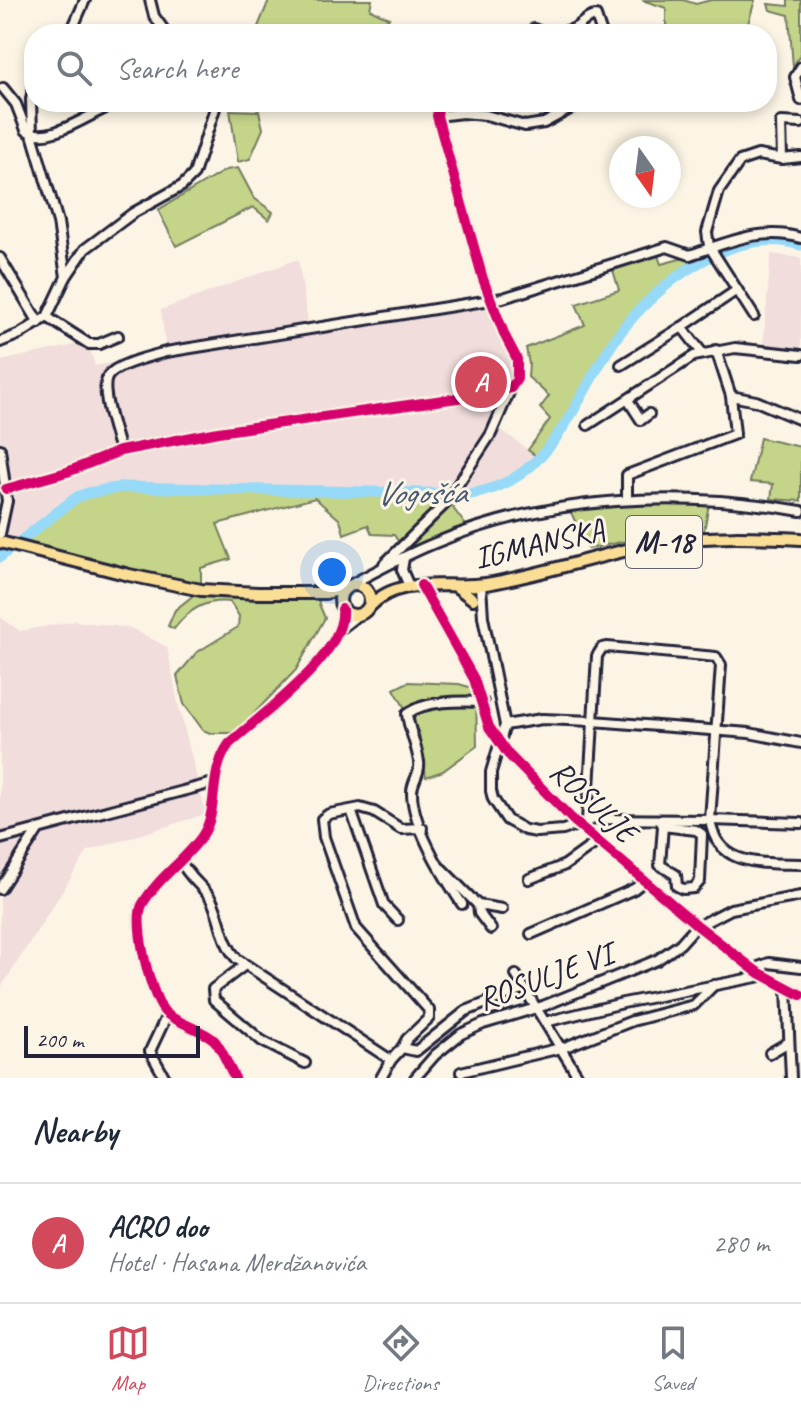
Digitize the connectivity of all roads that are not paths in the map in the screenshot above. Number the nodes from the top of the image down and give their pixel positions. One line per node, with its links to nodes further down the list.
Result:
1 (85, 0): 3 (street)
2 (150, 0): 4 (street)
3 (74, 24)
4 (158, 24)
5 (580, 24): 6 (street)
6 (599, 24)
7 (801, 67): 9 (street)
8 (3, 88): 17 (street)
9 (801, 100)
10 (31, 112): 17 (street)
11 (94, 112): 17 (street)
12 (214, 112): 23 (street)
13 (438, 112): 15 (street)
14 (564, 112): 15 (street)
15 (437, 116): 25 (street)
16 (801, 123): 19 (street)
17 (32, 134): 23 (street)
18 (801, 157): 19 (street)
19 (782, 159): 21 (street)
20 (801, 238): 21 (street)
21 (711, 248): 24 (street); 25 (street)
22 (0, 258): 28 (street)
23 (66, 277): 27 (street)
24 (737, 290): 26 (street); 29 (street)
25 (490, 299): 36 (street); 43 (street)
26 (754, 316)
27 (47, 317): 28 (street); 30 (street)
28 (39, 323): 31 (street)
29 (682, 327): 33 (street); 35 (street)
30 (118, 336)
31 (0, 342)
32 (716, 350): 33 (street); 34 (street); 37 (street)
33 (703, 354): 38 (street)
34 (801, 355)
35 (621, 365)
36 (511, 388): 43 (street); 51 (street)
37 (731, 396): 40 (street); 45 (street)
38 (628, 400): 39 (street); 41 (street)
39 (649, 414)
40 (801, 420)
41 (588, 425)
42 (0, 449): 44 (street)
43 (120, 451): 44 (street)
44 (6, 489): 47 (street)
45 (627, 499): 46 (street); 50 (street)
46 (801, 511)
47 (0, 534)
48 (801, 539): 52 (main road, IGMANSKA / M-18)
49 (6, 544): 56 (main road)
50 (404, 558): 51 (street); 53 (street, ROSULJE)
51 (368, 578): 55 (main road); 57 (main road); 60 (main road)
52 (476, 585): 54 (main road, IGMANSKA / M-18); 58 (street); 62 (street)
53 (415, 586): 54 (main road, IGMANSKA / M-18); 57 (main road, IGMANSKA / M-18); 64 (street, ROSULJE)
54 (455, 586): 58 (main road)
55 (346, 588): 56 (main road); 59 (main road)
56 (325, 593): 59 (main road)
57 (385, 593): 60 (main road, IGMANSKA / M-18)
58 (473, 599): 62 (street)
59 (341, 606): 61 (main road); 63 (street)
60 (369, 607): 61 (main road, M-18)
61 (358, 615): 63 (street)
62 (483, 617): 66 (street)
63 (342, 627): 70 (street)
64 (483, 702): 68 (street, ROSULJE); 76 (street)
65 (593, 721): 66 (street); 67 (street); 67 (street); 73 (street)
66 (505, 725): 68 (street)
67 (715, 731): 69 (street); 72 (street)
68 (498, 743): 73 (street, ROSULJE); 73 (street)
69 (801, 743)
70 (213, 783): 77 (street); 80 (street)
71 (351, 810): 76 (street); 90 (street); 107 (street)
72 (710, 820): 74 (street); 75 (street); 81 (street)
73 (583, 823): 74 (street); 79 (street, ROSULJE)
74 (661, 823): 74 (street)
75 (801, 823)
76 (422, 828): 82 (street)
77 (39, 830): 78 (street); 85 (street)
78 (0, 839)
79 (597, 842): 83 (street, ROSULJE); 84 (street, ROSULJE)
80 (181, 861): 94 (street); 104 (street)
81 (801, 864)
82 (438, 866): 87 (street); 88 (street)
83 (529, 879)
84 (644, 881): 91 (street, ROSULJE); 93 (street)
85 (0, 889)
86 (801, 896): 91 (street)
87 (462, 904)
88 (478, 905): 89 (street); 92 (street)
89 (502, 909)
90 (398, 920)
91 (697, 926): 96 (street, ROSULJE); 103 (street, ROSULJE VI)
92 (491, 929)
93 (531, 934)
94 (245, 965): 110 (street); 111 (street)
95 (801, 967): 96 (street)
96 (753, 969): 98 (street, ROSULJE)
97 (516, 975): 100 (street)
98 (763, 976): 99 (street); 101 (street, ROSULJE)
99 (714, 985): 105 (street); 108 (street)
100 (524, 988): 103 (street); 107 (street)
101 (787, 988): 102 (street, ROSULJE); 106 (street)
102 (801, 995)
103 (535, 1008): 105 (street); 116 (street, ROSULJE VI)
104 (167, 1015): 113 (street); 114 (street)
105 (545, 1022): 108 (street)
106 (789, 1042): 109 (street); 118 (street)
107 (402, 1048): 110 (street)
108 (561, 1048): 112 (street); 117 (street)
109 (770, 1053)
110 (391, 1060): 115 (street)
111 (305, 1063)
112 (461, 1072)
113 (165, 1078)
114 (235, 1078)
115 (381, 1078)
116 (415, 1078)
117 (579, 1078)
118 (791, 1078)

